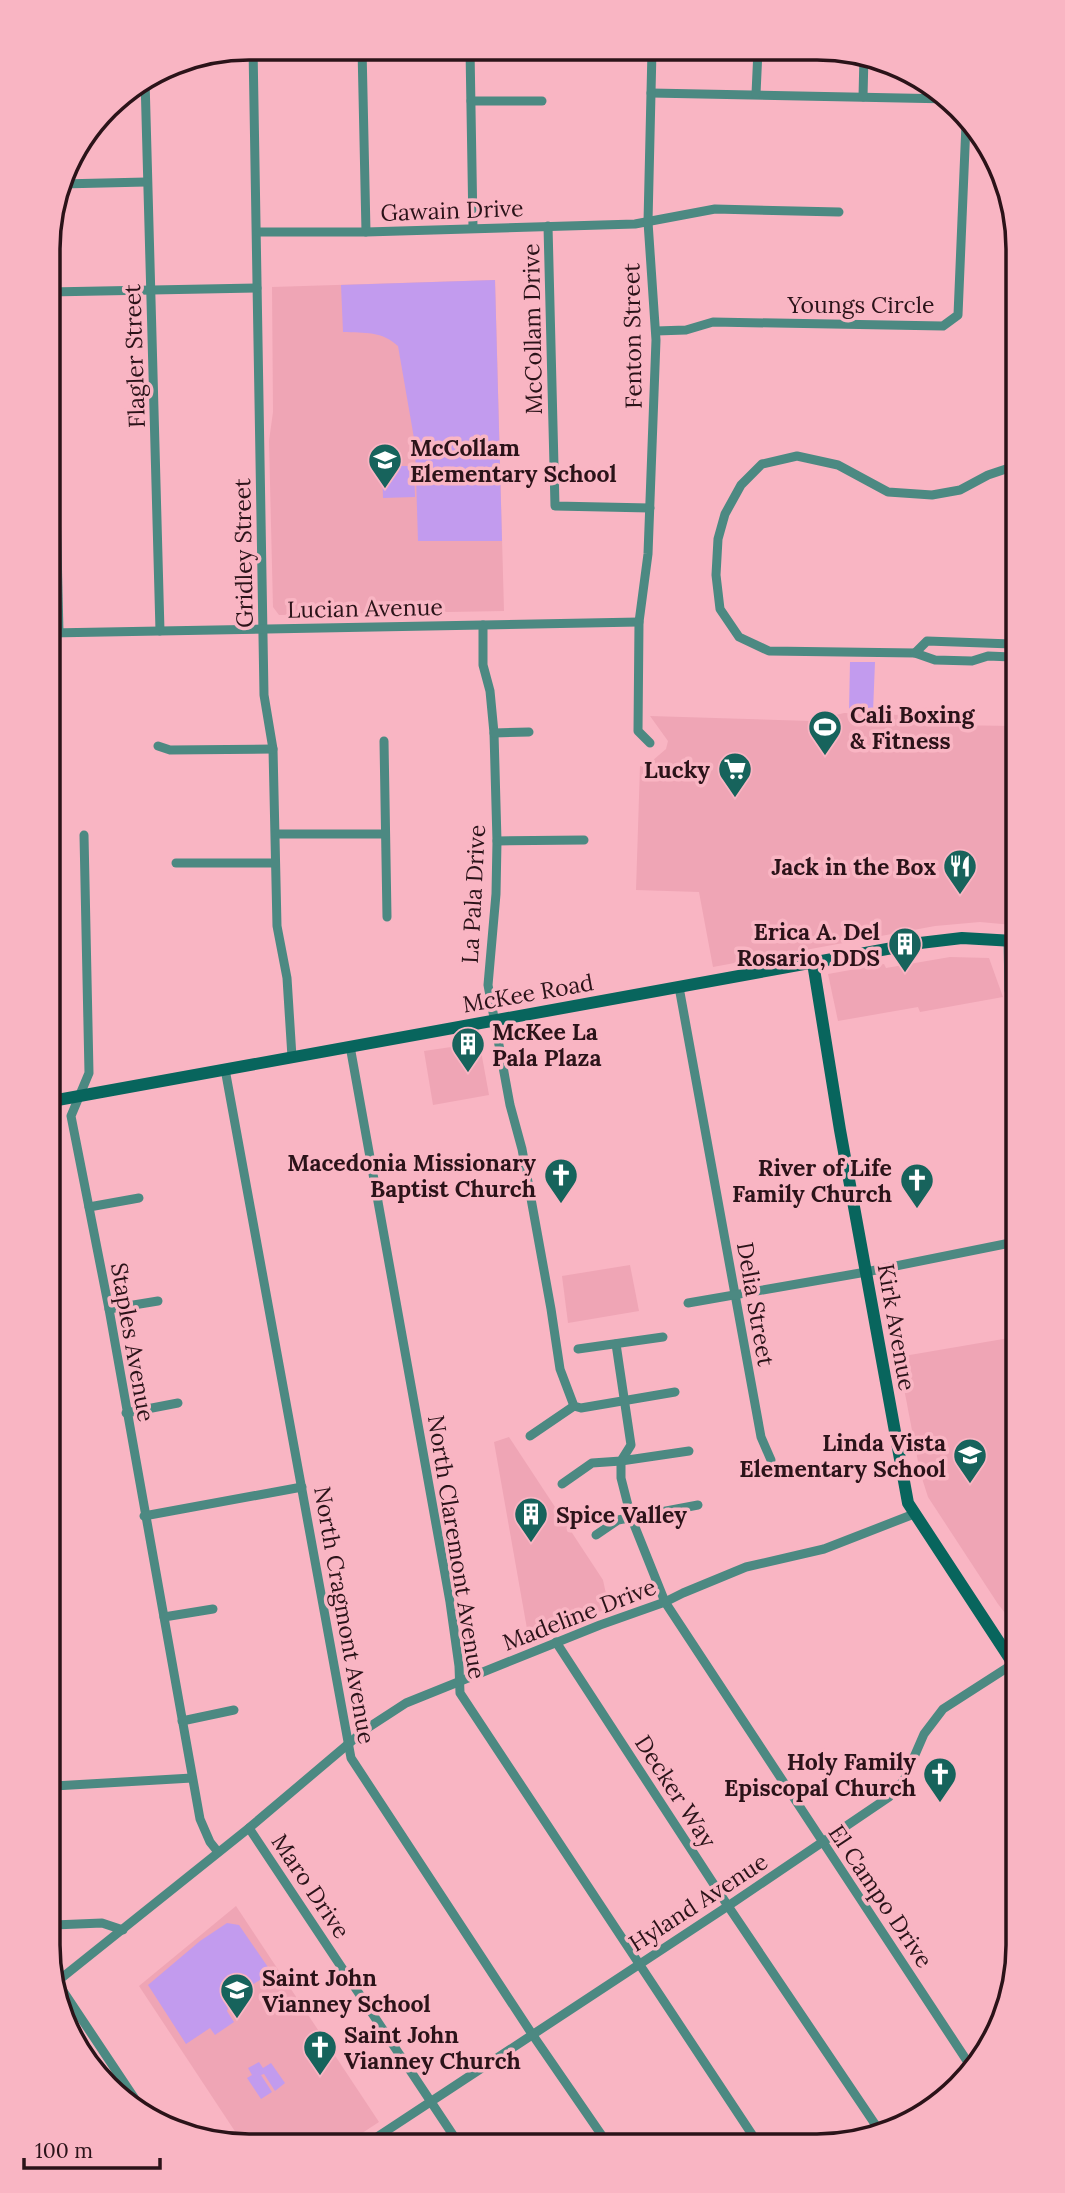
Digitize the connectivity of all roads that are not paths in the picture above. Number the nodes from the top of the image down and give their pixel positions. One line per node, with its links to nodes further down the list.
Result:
1 (253, 59): 21 (street, Gridley Street)
2 (362, 59): 22 (street)
3 (470, 59): 12 (street)
4 (652, 59): 8 (street, Fenton Street)
5 (758, 59): 9 (street)
6 (864, 66): 10 (street)
7 (145, 90): 15 (street, Flagler Street)
8 (651, 93): 9 (street); 18 (street, Fenton Street)
9 (756, 94): 10 (street)
10 (863, 97): 11 (street)
11 (931, 99)
12 (471, 101): 13 (street); 20 (street)
13 (542, 101)
14 (966, 133): 26 (street, Youngs Circle)
15 (146, 182): 16 (street); 24 (street, Flagler Street)
16 (71, 184)
17 (839, 212): 18 (street, Gawain Drive)
18 (648, 222): 19 (street, Gawain Drive); 26 (street, Fenton Street)
19 (548, 226): 20 (street, Gawain Drive); 28 (street, McCollam Drive)
20 (473, 228): 22 (street, Gawain Drive)
21 (258, 232): 22 (street, Gawain Drive); 23 (street, Gridley Street)
22 (366, 232)
23 (257, 288): 24 (street); 31 (street, Gridley Street)
24 (152, 290): 25 (street); 32 (street, Flagler Street)
25 (60, 292)
26 (656, 331): 28 (street, Fenton Street)
27 (1006, 469): 35 (street)
28 (650, 508): 29 (street, Fenton Street)
29 (639, 622): 30 (street, Lucian Avenue); 40 (street, Fenton Street)
30 (483, 625): 31 (street, Lucian Avenue); 38 (street, La Pala Drive)
31 (263, 629): 32 (street, Lucian Avenue); 42 (street, Gridley Street)
32 (160, 631): 33 (street, Lucian Avenue)
33 (60, 633)
34 (1006, 644): 35 (street)
35 (915, 653): 36 (street)
36 (1006, 657)
37 (529, 732): 38 (street)
38 (494, 733): 46 (street, La Pala Drive)
39 (384, 741): 44 (street)
40 (650, 743)
41 (158, 746): 42 (street)
42 (273, 749): 43 (street, Gridley Street)
43 (275, 834): 44 (street); 49 (street, Gridley Street)
44 (385, 834): 50 (street)
45 (84, 835): 58 (street, Staples Avenue)
46 (497, 841): 47 (street); 54 (street, La Pala Drive)
47 (584, 841)
48 (176, 863): 49 (street)
49 (275, 863): 56 (street, Gridley Street)
50 (387, 917)
51 (1006, 941): 52 (street, McKee Road)
52 (813, 962): 53 (street, McKee Road); 63 (street, Kirk Avenue)
53 (679, 987): 54 (street, McKee Road); 64 (street, Delia Street)
54 (495, 1020): 55 (street, McKee Road); 74 (street, La Pala Drive)
55 (350, 1046): 56 (street, McKee Road); 93 (street, North Claremont Avenue)
56 (292, 1057): 57 (street, McKee Road)
57 (225, 1069): 58 (street, McKee Road); 81 (street, North Cragmont Avenue)
58 (81, 1095): 59 (street, McKee Road); 61 (street, Staples Avenue)
59 (59, 1099)
60 (139, 1198): 61 (street)
61 (89, 1207): 67 (street, Staples Avenue)
62 (1005, 1244): 63 (street)
63 (866, 1272): 64 (street); 83 (street, Kirk Avenue)
64 (735, 1294): 66 (street); 78 (street, Delia Street)
65 (158, 1301): 67 (street)
66 (688, 1303)
67 (108, 1309): 75 (street, Staples Avenue)
68 (663, 1337): 69 (street)
69 (616, 1344): 70 (street); 72 (street)
70 (578, 1349)
71 (676, 1392): 72 (street)
72 (626, 1401): 74 (street); 79 (street)
73 (178, 1403): 75 (street)
74 (574, 1406): 76 (street)
75 (126, 1413): 84 (street, Staples Avenue)
76 (530, 1436)
77 (688, 1451): 79 (street)
78 (771, 1460)
79 (621, 1461): 80 (street); 85 (street, El Campo Drive)
80 (562, 1484)
81 (302, 1487): 84 (street); 96 (street, North Cragmont Avenue)
82 (698, 1505): 85 (street)
83 (914, 1514): 87 (street, Madeline Drive); 91 (street, Kirk Avenue)
84 (145, 1516): 89 (street, Staples Avenue)
85 (631, 1517): 86 (street); 87 (street, El Campo Drive)
86 (596, 1535)
87 (665, 1602): 90 (street, Madeline Drive); 100 (street, El Campo Drive)
88 (213, 1609): 89 (street)
89 (164, 1618): 95 (street, Staples Avenue)
90 (556, 1642): 93 (street, Madeline Drive); 102 (street, Decker Way)
91 (1005, 1651)
92 (1005, 1672): 100 (street, Hyland Avenue)
93 (460, 1680): 96 (street, Madeline Drive); 105 (street, North Claremont Avenue)
94 (234, 1710): 95 (street)
95 (182, 1721): 97 (street, Staples Avenue)
96 (349, 1744): 99 (street, Madeline Drive); 108 (street, North Cragmont Avenue)
97 (192, 1778): 98 (street); 101 (street, Staples Avenue)
98 (59, 1786)
99 (249, 1828): 101 (street, Madeline Drive); 111 (street, Maro Drive)
100 (822, 1843): 102 (street, Hyland Avenue); 109 (street, El Campo Drive)
101 (218, 1852): 104 (street, Madeline Drive)
102 (728, 1906): 105 (street, Hyland Avenue); 112 (street, Decker Way)
103 (59, 1925): 104 (street)
104 (123, 1930): 106 (street, Madeline Drive)
105 (638, 1964): 108 (street, Hyland Avenue); 116 (street, North Claremont Avenue)
106 (63, 1978)
107 (69, 2002): 110 (street)
108 (532, 2034): 111 (street, Hyland Avenue); 115 (street, North Cragmont Avenue)
109 (966, 2059)
110 (130, 2091)
111 (431, 2102): 113 (street, Hyland Avenue); 114 (street, Maro Drive)
112 (875, 2124)
113 (382, 2134)
114 (452, 2134)
115 (601, 2134)
116 (752, 2134)

